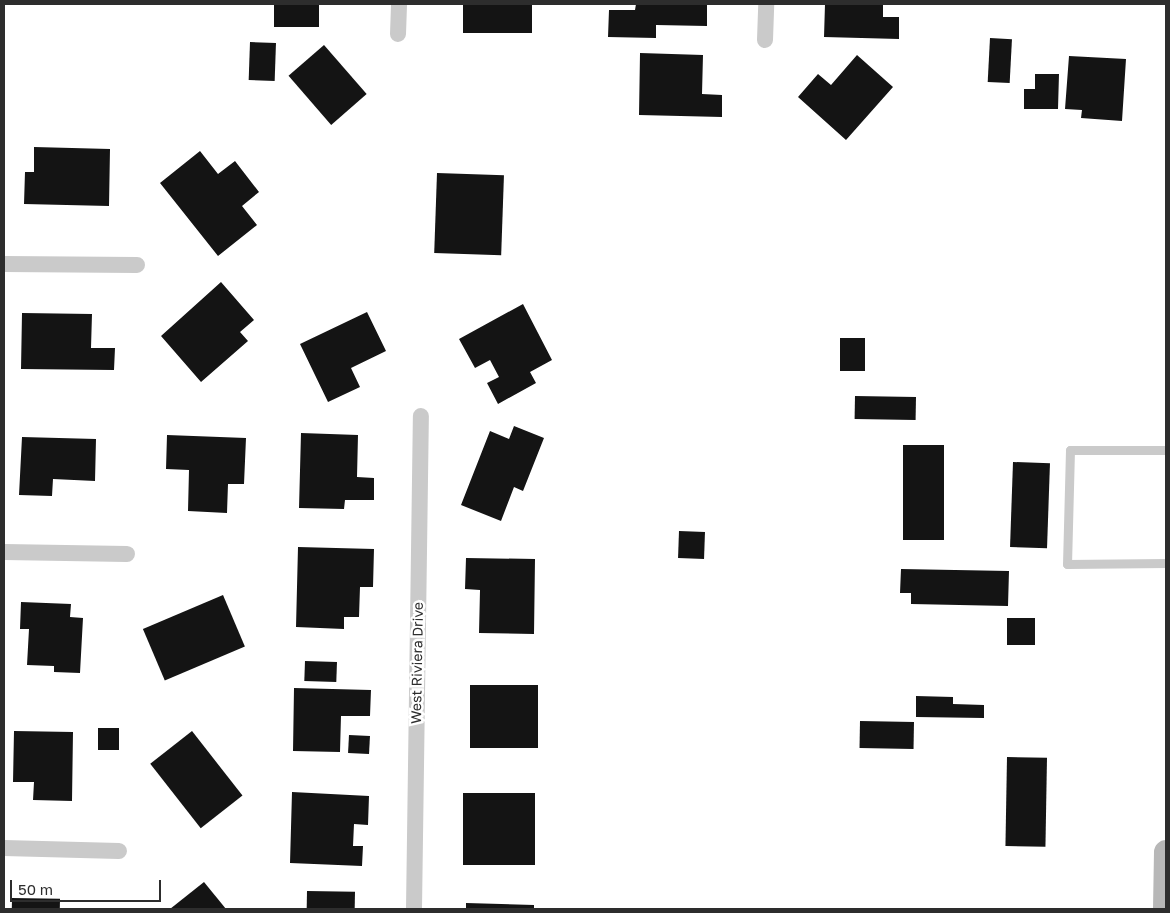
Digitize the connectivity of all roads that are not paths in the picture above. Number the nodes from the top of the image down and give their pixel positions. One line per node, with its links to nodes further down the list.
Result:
1 (399, 4): 3 (street)
2 (766, 4): 4 (street)
3 (398, 34)
4 (765, 40)
5 (4, 264): 6 (street)
6 (137, 265)
7 (421, 416): 15 (street, West Riviera Drive)
8 (1166, 450): 11 (lane)
9 (4, 552): 10 (street)
10 (127, 554)
11 (1166, 563)
12 (4, 848): 13 (street)
13 (119, 851)
14 (1166, 852): 16 (main road)
15 (414, 909)
16 (1165, 909)

